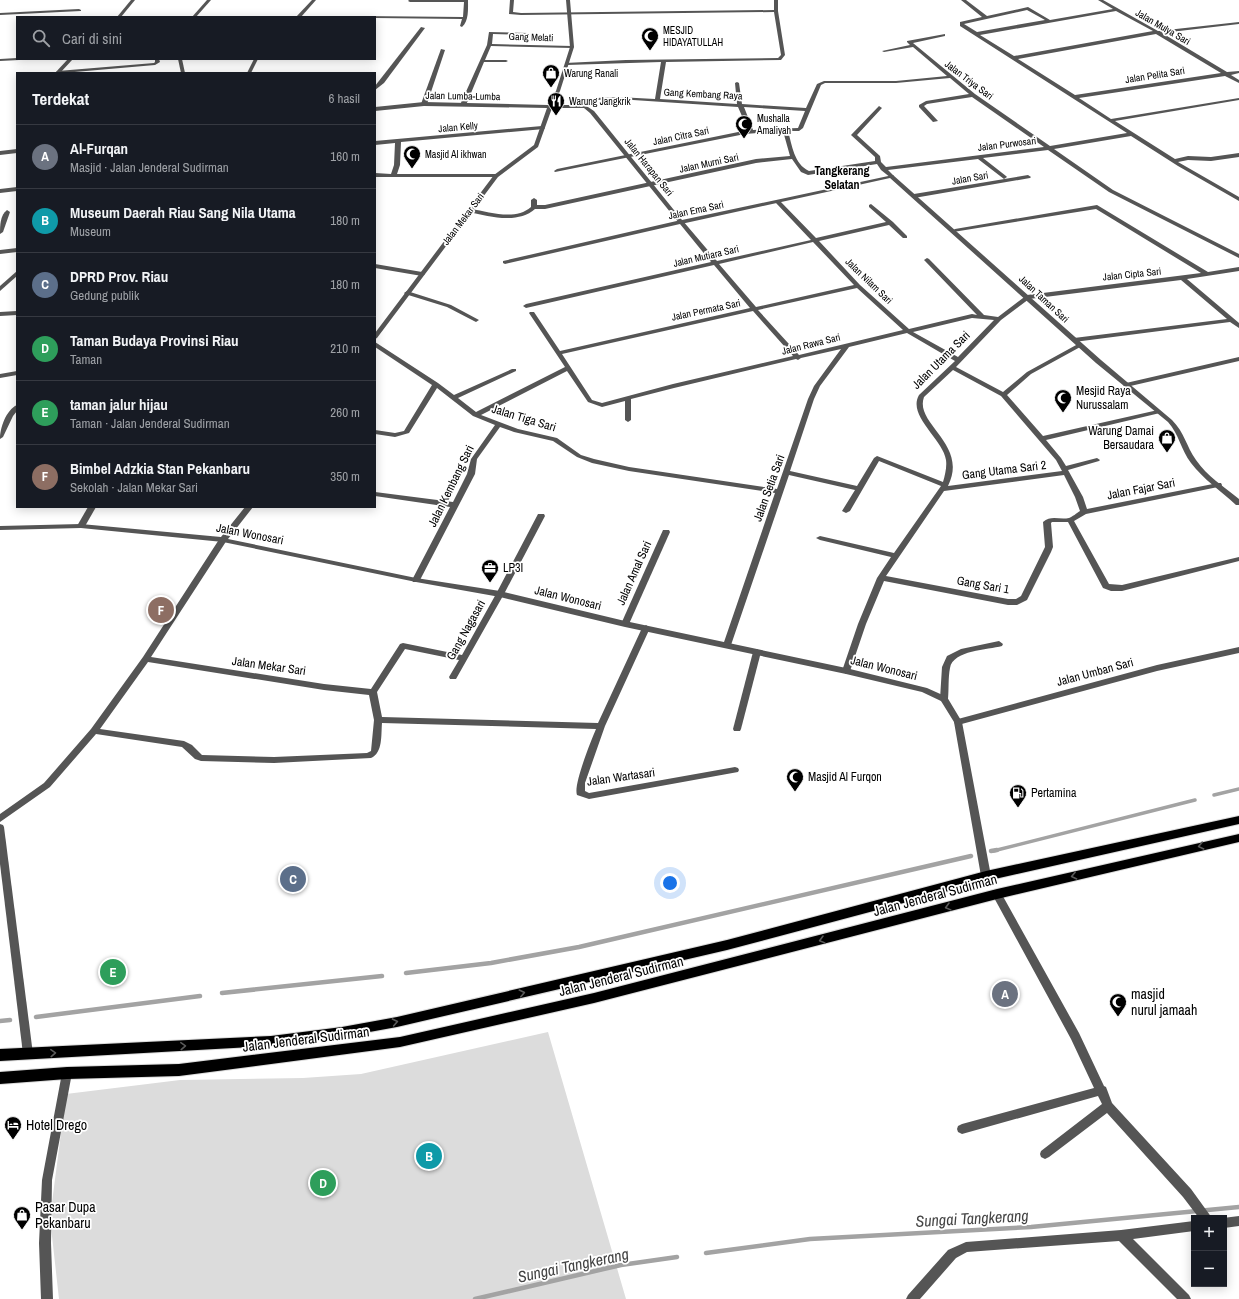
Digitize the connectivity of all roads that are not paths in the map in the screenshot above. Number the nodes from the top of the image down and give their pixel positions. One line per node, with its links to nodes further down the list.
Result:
1 (133, 0): 16 (street)
2 (209, 0): 17 (street)
3 (314, 0): 18 (street)
4 (466, 0): 10 (street); 21 (street)
5 (512, 0): 14 (street)
6 (568, 0): 14 (street, Jalan Mekar Sari)
7 (776, 0): 12 (street)
8 (963, 0): 20 (street)
9 (1100, 0): 13 (street, Jalan Mulya Sari)
10 (410, 1)
11 (79, 10): 15 (street)
12 (776, 10): 14 (street); 44 (street)
13 (1117, 10): 22 (street); 26 (street, Jalan Mulya Sari)
14 (570, 12): 32 (street, Jalan Mekar Sari)
15 (0, 14)
16 (120, 16)
17 (195, 16)
18 (299, 16)
19 (376, 17): 21 (street)
20 (985, 17): 22 (street); 28 (street)
21 (465, 18): 24 (street)
22 (1049, 21): 28 (street)
23 (1239, 23): 26 (street)
24 (462, 26)
25 (423, 28): 57 (street)
26 (1157, 32): 35 (street); 53 (street, Jalan Mulya Sari)
27 (528, 34): 30 (street, Gang Melati)
28 (976, 34): 35 (street)
29 (942, 35): 31 (street)
30 (489, 45): 32 (street, Gang Melati); 42 (street)
31 (912, 46): 34 (street); 54 (street, Jalan Triya Sari)
32 (572, 47): 45 (street, Jalan Mekar Sari)
33 (443, 50): 63 (street)
34 (884, 51)
35 (1013, 58): 59 (street)
36 (16, 59): 37 (street)
37 (0, 60)
38 (70, 60): 48 (street)
39 (157, 60): 46 (street)
40 (180, 60): 50 (street)
41 (256, 60): 51 (street)
42 (482, 61): 43 (street); 64 (street)
43 (506, 61)
44 (664, 61): 45 (street); 62 (street)
45 (567, 64): 66 (street, Jalan Mekar Sari)
46 (134, 70): 47 (street)
47 (101, 71): 49 (street)
48 (58, 72)
49 (79, 72)
50 (183, 72)
51 (250, 72)
52 (1239, 72): 53 (street, Jalan Pelita Sari)
53 (1223, 73): 55 (street, Jalan Mulya Sari); 59 (street, Jalan Pelita Sari)
54 (949, 77): 58 (street, Jalan Triya Sari); 69 (street)
55 (1239, 82)
56 (737, 83): 65 (street)
57 (376, 88)
58 (973, 95): 71 (street); 78 (street, Jalan Triya Sari)
59 (1075, 97): 70 (street)
60 (1239, 99): 70 (street)
61 (596, 100): 62 (street, Gang Kembang Raya)
62 (657, 100): 65 (street, Gang Kembang Raya)
63 (424, 104): 64 (street, Jalan Lumba-Lumba); 68 (street, Jalan Lumba-Lumba)
64 (463, 105): 66 (street, Jalan Lumba-Lumba)
65 (740, 105): 69 (street, Gang Kembang Raya); 74 (street)
66 (550, 106): 72 (street, Jalan Mekar Sari); 82 (street, Jalan Harapan Sari)
67 (879, 108): 86 (street, Jalan Taman Sari)
68 (376, 109)
69 (808, 110): 73 (street, Jalan Citra Sari)
70 (1112, 120): 75 (street)
71 (935, 121)
72 (542, 128): 76 (street, Jalan Kelly); 91 (street, Jalan Mekar Sari)
73 (785, 130): 74 (street, Jalan Citra Sari); 83 (street)
74 (751, 131): 82 (street, Jalan Citra Sari)
75 (1132, 134): 78 (street, Jalan Purwosari); 85 (street)
76 (398, 141): 77 (street, Jalan Kelly); 89 (street)
77 (376, 143)
78 (1049, 148): 84 (street, Jalan Purwosari); 112 (street, Jalan Triya Sari)
79 (16, 151): 80 (street)
80 (0, 153)
81 (1239, 155): 85 (street)
82 (627, 156): 88 (street, Jalan Citra Sari); 95 (street, Jalan Harapan Sari)
83 (794, 157): 86 (street); 95 (street, Jalan Murni Sari)
84 (979, 157): 87 (street, Jalan Purwosari); 94 (street, Jalan Sari)
85 (1174, 161): 99 (street)
86 (878, 162): 87 (street, Jalan Taman Sari)
87 (883, 169): 92 (street, Jalan Taman Sari)
88 (557, 170)
89 (394, 174): 90 (street); 91 (street)
90 (376, 175)
91 (496, 176): 102 (street, Jalan Mekar Sari)
92 (891, 176): 98 (street, Jalan Taman Sari); 100 (street, Jalan Ema Sari)
93 (1028, 176): 98 (street, Jalan Sari)
94 (1004, 177)
95 (650, 184): 102 (street, Jalan Murni Sari); 104 (street, Jalan Harapan Sari)
96 (16, 189): 97 (street)
97 (0, 191)
98 (914, 196): 106 (street, Jalan Taman Sari)
99 (1239, 200)
100 (778, 202): 104 (street, Jalan Ema Sari); 109 (street, Jalan Nilam Sari)
101 (871, 206): 105 (street)
102 (471, 211): 119 (street, Jalan Mekar Sari)
103 (7, 212): 107 (street)
104 (681, 222): 114 (street, Jalan Ema Sari); 115 (street, Jalan Harapan Sari)
105 (890, 223): 108 (street); 109 (street, Jalan Mutiara Sari)
106 (955, 231): 120 (street); 125 (street, Jalan Taman Sari)
107 (0, 232)
108 (905, 237)
109 (815, 242): 115 (street, Jalan Mutiara Sari); 122 (street, Jalan Nilam Sari)
110 (16, 250): 111 (street)
111 (0, 252)
112 (1239, 256)
113 (927, 260): 131 (street)
114 (505, 262)
115 (716, 264): 126 (street, Jalan Mutiara Sari); 127 (street, Jalan Harapan Sari)
116 (376, 266): 119 (street)
117 (1239, 269): 120 (street, Jalan Cipta Sari)
118 (16, 274): 123 (street)
119 (422, 274): 124 (street, Jalan Mekar Sari)
120 (1207, 274): 121 (street, Jalan Cipta Sari)
121 (1182, 278): 125 (street, Jalan Cipta Sari); 134 (street)
122 (858, 286): 127 (street, Jalan Permata Sari); 136 (street, Jalan Nilam Sari)
123 (0, 288)
124 (406, 293): 133 (street); 137 (street, Jalan Mekar Sari)
125 (1027, 297): 132 (street, Jalan Utama Sari); 138 (street, Jalan Taman Sari)
126 (526, 306)
127 (754, 309): 142 (street, Jalan Permata Sari); 143 (street, Jalan Harapan Sari)
128 (532, 312): 142 (street)
129 (16, 313): 130 (street)
130 (0, 314)
131 (980, 315): 132 (street, Jalan Rawa Sari); 136 (street, Jalan Rawa Sari)
132 (999, 319): 145 (street, Jalan Utama Sari)
133 (476, 320)
134 (1231, 320): 135 (street); 138 (street)
135 (1239, 326)
136 (908, 331): 141 (street, Jalan Rawa Sari); 145 (street, Jalan Nilam Sari)
137 (376, 336)
138 (1074, 340): 140 (street, Jalan Taman Sari)
139 (376, 345): 151 (street, Jalan Tiga Sari)
140 (1080, 345): 152 (street, Jalan Taman Sari); 153 (street)
141 (846, 346): 143 (street, Jalan Rawa Sari); 166 (street, Jalan Setia Sari)
142 (558, 353): 146 (street)
143 (798, 358): 155 (street, Jalan Rawa Sari)
144 (1239, 359): 152 (street)
145 (958, 360): 147 (street, Jalan Utama Sari)
146 (568, 368): 155 (street, Jalan Rawa Sari); 158 (street)
147 (952, 368): 153 (street); 168 (street, Jalan Utama Sari)
148 (514, 370): 154 (street)
149 (16, 373): 150 (street)
150 (0, 376)
151 (436, 384): 154 (street, Jalan Tiga Sari); 161 (street)
152 (1126, 385): 157 (street, Jalan Taman Sari)
153 (1003, 395): 163 (street)
154 (453, 398): 158 (street, Jalan Tiga Sari)
155 (628, 398): 159 (street)
156 (16, 408): 162 (street)
157 (1158, 412): 163 (street); 167 (street, Jalan Taman Sari)
158 (475, 415): 160 (street, Jalan Tiga Sari)
159 (628, 420)
160 (498, 425): 170 (street, Jalan Tiga Sari); 173 (street, Jalan Kembang Sari)
161 (376, 432)
162 (0, 437)
163 (1041, 438): 165 (street)
164 (1097, 460): 165 (street, Gang Utama Sari 2)
165 (1065, 471): 168 (street, Gang Utama Sari 2); 177 (street)
166 (787, 472): 169 (street); 170 (street, Jalan Setia Sari)
167 (1218, 485): 172 (street, Jalan Taman Sari); 177 (street, Jalan Fajar Sari)
168 (945, 487): 169 (street); 185 (street, Jalan Utama Sari)
169 (859, 489): 176 (street)
170 (778, 491): 193 (street, Jalan Setia Sari)
171 (376, 494): 173 (street)
172 (1239, 503)
173 (455, 505): 188 (street, Jalan Kembang Sari)
174 (91, 508): 180 (street)
175 (248, 508): 184 (street)
176 (846, 511)
177 (1084, 512): 179 (street, Jalan Fajar Sari)
178 (541, 516): 189 (street)
179 (1070, 520): 186 (street); 187 (street, Gang Sari 1)
180 (81, 526): 181 (street, Jalan Wonosari); 184 (street, Jalan Wonosari)
181 (0, 528)
182 (666, 532): 190 (street, Jalan Amal Sari)
183 (820, 538): 185 (street)
184 (223, 540): 188 (street, Jalan Wonosari); 197 (street)
185 (895, 556): 187 (street, Jalan Utama Sari)
186 (1239, 559)
187 (881, 578): 198 (street, Jalan Utama Sari)
188 (416, 580): 189 (street, Jalan Wonosari)
189 (500, 594): 190 (street, Jalan Wonosari); 196 (street, Gang Nagasari)
190 (625, 624): 191 (street, Jalan Wonosari)
191 (646, 628): 193 (street, Jalan Wonosari); 204 (street, Jalan Wartasari)
192 (999, 644): 201 (street)
193 (727, 645): 195 (street, Jalan Wonosari)
194 (1239, 650): 203 (street, Jalan Umban Sari)
195 (757, 652): 198 (street, Jalan Wonosari); 205 (street)
196 (464, 658): 199 (street, Gang Nagasari); 200 (street)
197 (146, 659): 200 (street, Jalan Mekar Sari); 206 (street)
198 (846, 671): 201 (street, Jalan Wonosari)
199 (453, 677)
200 (373, 692): 202 (street)
201 (944, 699): 203 (street)
202 (378, 720): 204 (street); 206 (street)
203 (958, 722): 212 (street)
204 (601, 726): 207 (street, Jalan Wartasari)
205 (737, 729)
206 (94, 731): 208 (street)
207 (735, 770)
208 (0, 819)
209 (1239, 820): 212 (main road, Jalan Jenderal Sudirman)
210 (0, 826): 214 (street)
211 (1239, 838): 213 (main road, Jalan Jenderal Sudirman, one-way to 213)
212 (986, 876): 214 (main road, Jalan Jenderal Sudirman, one-way to 212)
213 (997, 894): 216 (main road, Jalan Jenderal Sudirman, one-way to 216); 218 (street)
214 (28, 1054): 215 (main road, Jalan Jenderal Sudirman)
215 (0, 1055)
216 (67, 1073): 217 (main road, Jalan Jenderal Sudirman); 227 (street)
217 (0, 1078)
218 (1102, 1090): 219 (street); 220 (street)
219 (1108, 1106): 221 (street); 222 (street)
220 (962, 1130)
221 (1045, 1154)
222 (1204, 1215)
223 (1239, 1221): 224 (street)
224 (1227, 1222)
225 (1191, 1226): 226 (street)
226 (1121, 1235): 228 (street); 229 (street)
227 (47, 1299)
228 (912, 1299)
229 (1185, 1299)

